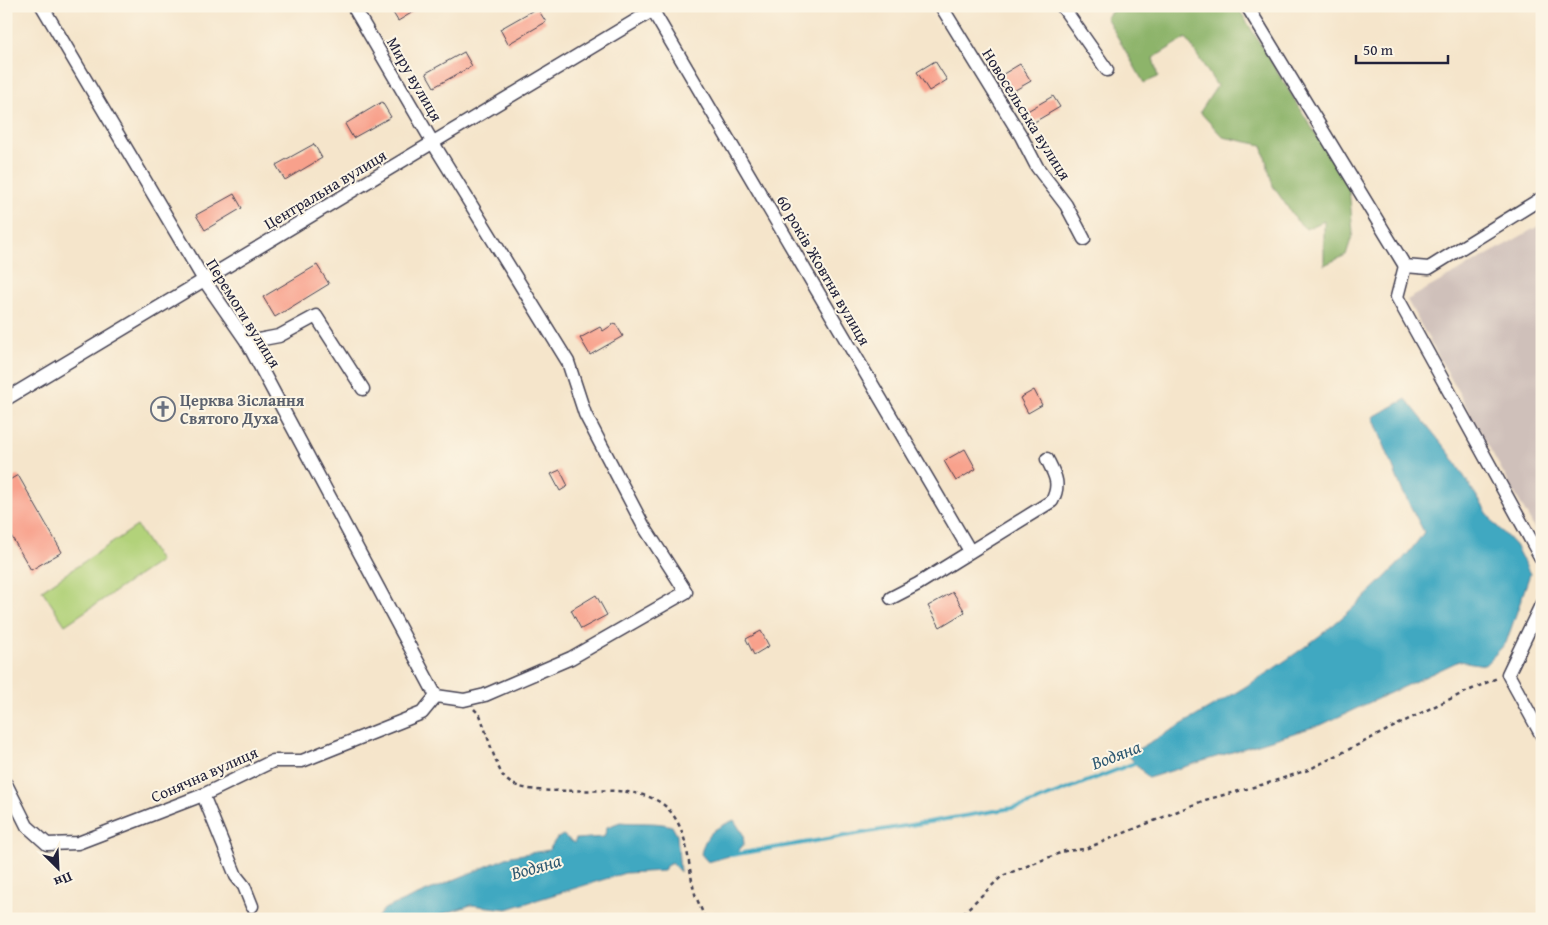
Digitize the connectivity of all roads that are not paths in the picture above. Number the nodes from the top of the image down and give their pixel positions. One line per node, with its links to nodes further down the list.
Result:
1 (42, 6): 12 (street, Перемоги вулиця)
2 (353, 6): 8 (street, Миру вулиця)
3 (941, 6): 10 (street, Новосельська вулиця)
4 (1062, 6): 7 (street)
5 (1247, 6): 11 (street)
6 (654, 8): 8 (street, Центральна вулиця); 17 (street, 60 років Жовтня вулиця)
7 (1107, 70)
8 (433, 142): 12 (street, Центральна вулиця); 21 (street, Миру вулиця)
9 (1542, 198): 11 (street)
10 (1084, 239)
11 (1405, 266): 18 (street)
12 (204, 280): 13 (street, Перемоги вулиця); 15 (street, Центральна вулиця)
13 (247, 342): 14 (street); 21 (street, Перемоги вулиця)
14 (363, 389)
15 (6, 399)
16 (1046, 459): 17 (street)
17 (970, 551): 19 (street)
18 (1542, 560)
19 (891, 598)
20 (1542, 603): 22 (street)
21 (436, 696): 24 (street, Сонячна вулиця)
22 (1542, 736)
23 (6, 784): 24 (street, Сонячна вулиця)
24 (203, 795): 25 (street)
25 (252, 906)

